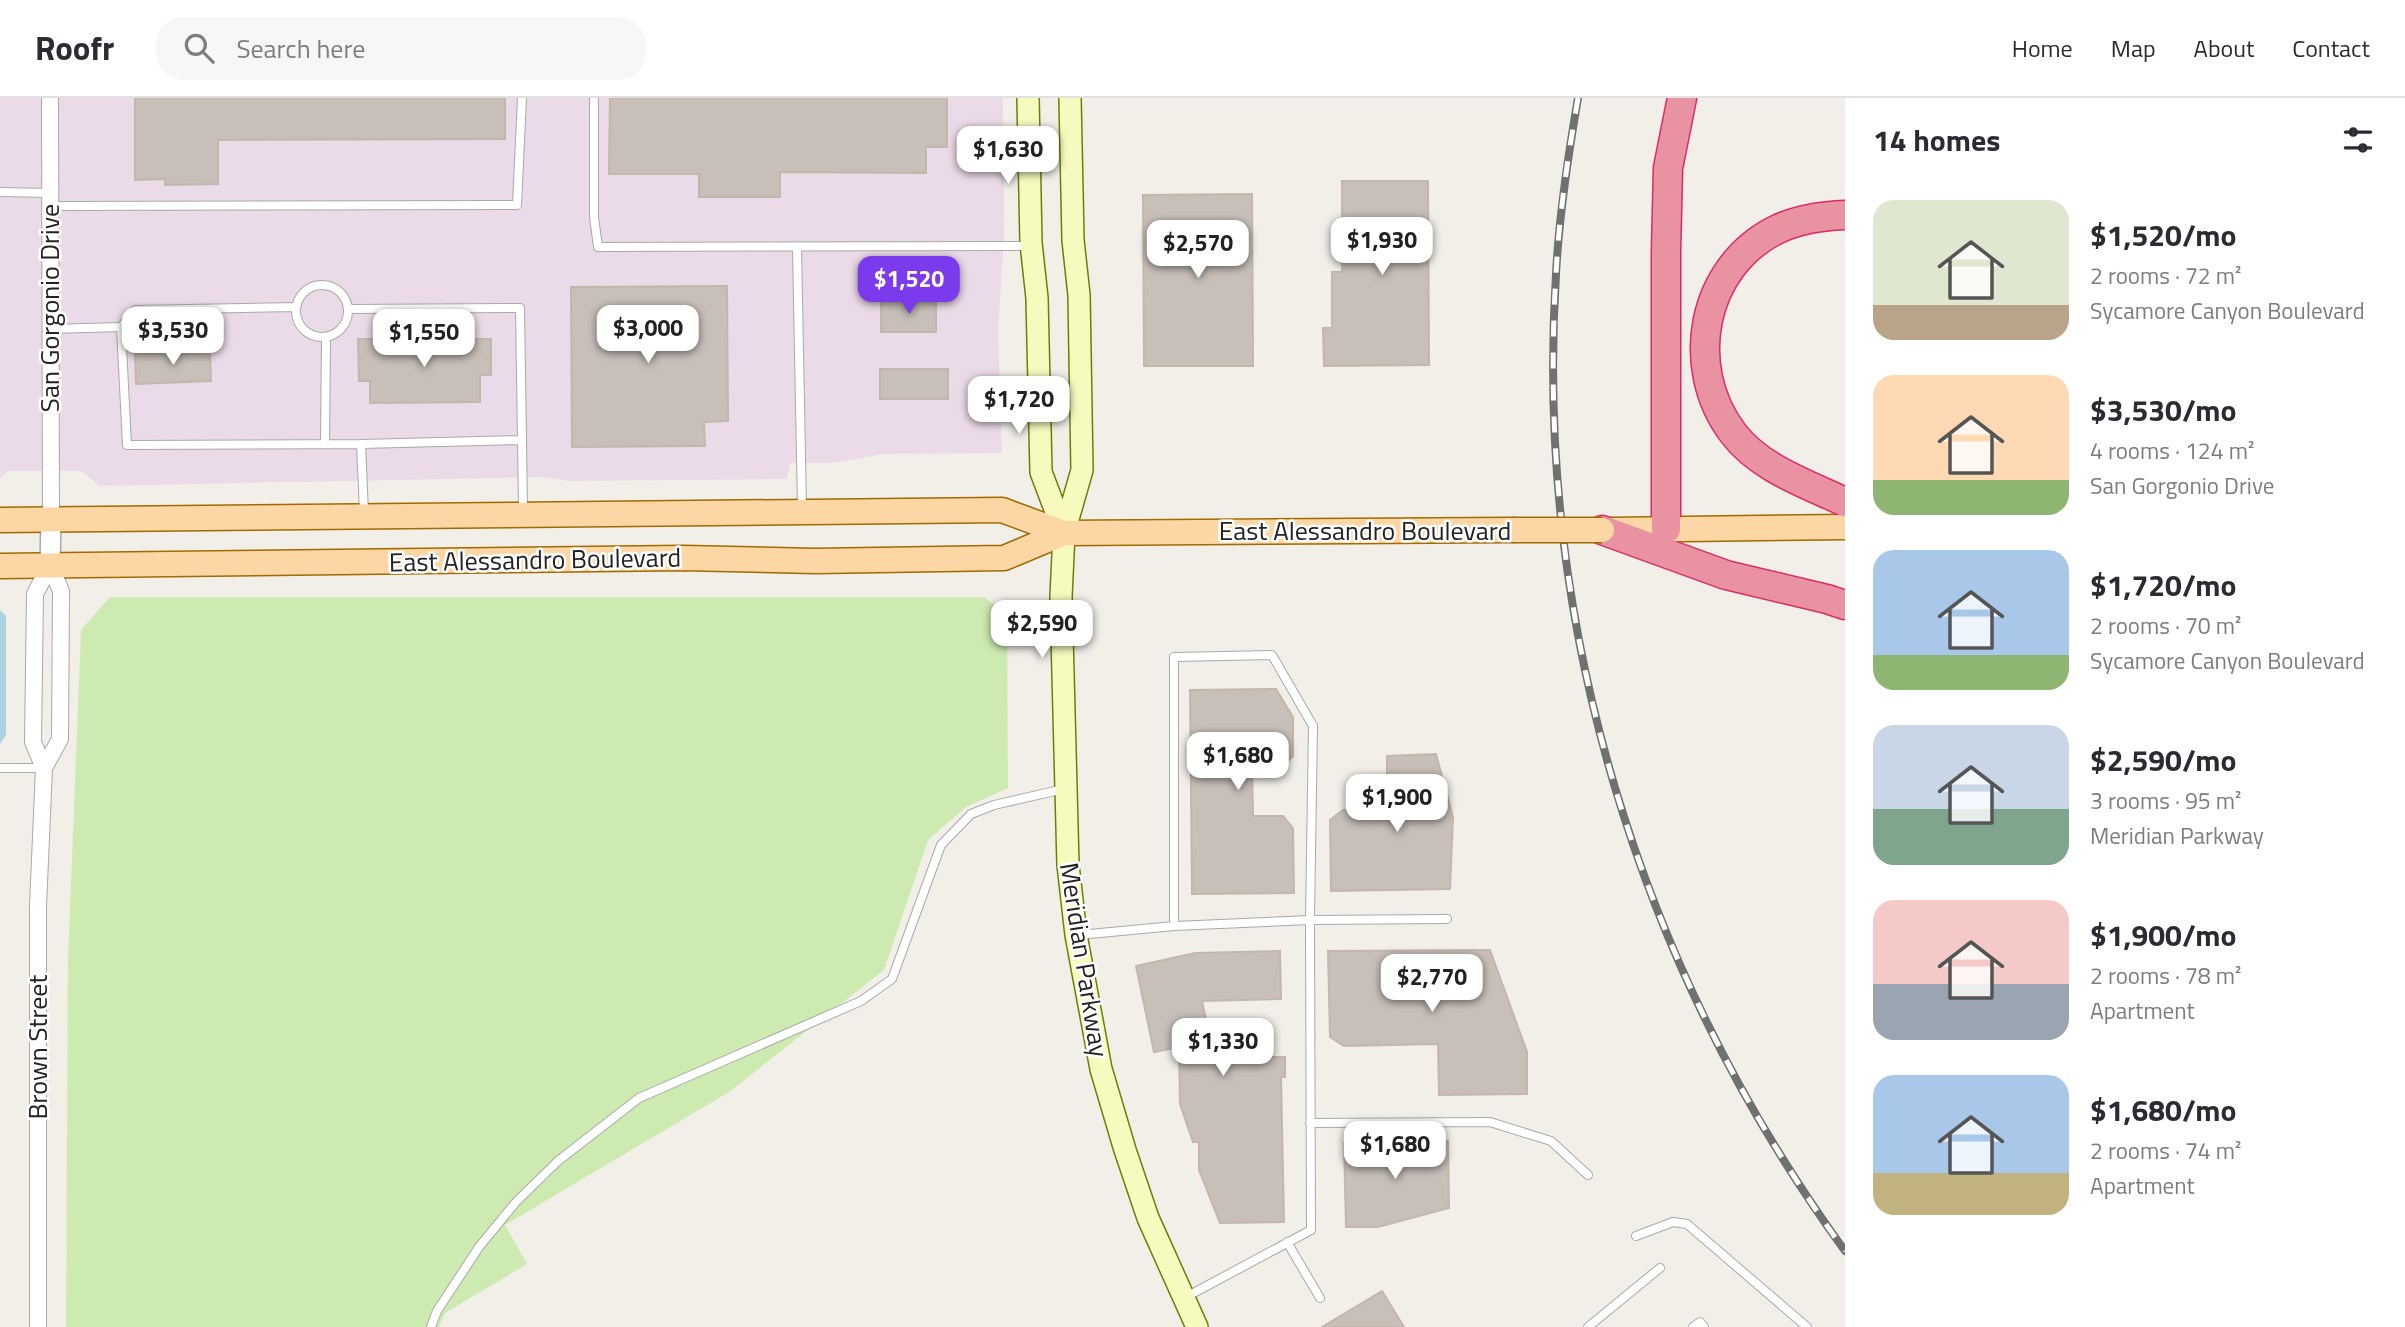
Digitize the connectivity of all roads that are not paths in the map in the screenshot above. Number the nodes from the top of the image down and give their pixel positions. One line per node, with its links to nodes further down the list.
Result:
1 (50, 98): 8 (street, San Gorgonio Drive)
2 (522, 98): 8 (lane)
3 (594, 98): 11 (lane)
4 (1028, 98): 10 (main road)
5 (1070, 98): 29 (main road)
6 (1682, 98): 27 (highway)
7 (0, 192): 8 (lane)
8 (50, 199): 15 (street, San Gorgonio Drive)
9 (1845, 215): 20 (highway)
10 (1032, 246): 11 (lane); 29 (main road)
11 (797, 247): 21 (lane)
12 (296, 307): 13 (lane); 14 (lane); 16 (lane)
13 (349, 309): 16 (lane); 17 (lane)
14 (121, 327): 15 (lane); 18 (lane)
15 (50, 329): 24 (street, San Gorgonio Drive)
16 (326, 337): 18 (lane)
17 (522, 440): 19 (lane); 22 (lane)
18 (325, 444): 19 (lane)
19 (361, 444): 23 (lane)
20 (1845, 502)
21 (802, 512): 22 (main road, East Alessandro Boulevard); 29 (main road, East Alessandro Boulevard)
22 (523, 515): 23 (main road, East Alessandro Boulevard)
23 (364, 516): 24 (main road, East Alessandro Boulevard)
24 (51, 519): 25 (main road, East Alessandro Boulevard); 30 (street, Brown Street)
25 (0, 520)
26 (1845, 527): 27 (main road, East Alessandro Boulevard)
27 (1666, 529): 28 (main road, East Alessandro Boulevard)
28 (1602, 530): 29 (main road, East Alessandro Boulevard, bridge); 32 (highway)
29 (1064, 533): 30 (main road, East Alessandro Boulevard); 35 (main road, Meridian Parkway)
30 (50, 565): 31 (main road, East Alessandro Boulevard); 34 (street, Brown Street); 34 (street, Brown Street)
31 (0, 566)
32 (1845, 605)
33 (0, 768): 34 (lane)
34 (44, 768): 47 (street, Brown Street)
35 (1066, 789): 39 (main road, Meridian Parkway); 48 (lane)
36 (1447, 919): 37 (lane)
37 (1310, 920): 38 (lane); 38 (lane); 40 (lane)
38 (1174, 926): 39 (lane)
39 (1076, 935): 45 (main road, Meridian Parkway)
40 (1310, 1123): 41 (lane); 43 (lane)
41 (1588, 1175)
42 (1636, 1236): 53 (lane)
43 (1287, 1242): 45 (lane); 46 (lane)
44 (1660, 1268): 50 (lane)
45 (1183, 1298): 49 (main road, Meridian Parkway)
46 (1320, 1298)
47 (38, 1327)
48 (431, 1327)
49 (1197, 1327)
50 (1588, 1327)
51 (1693, 1327): 52 (lane)
52 (1704, 1327)
53 (1807, 1327)

